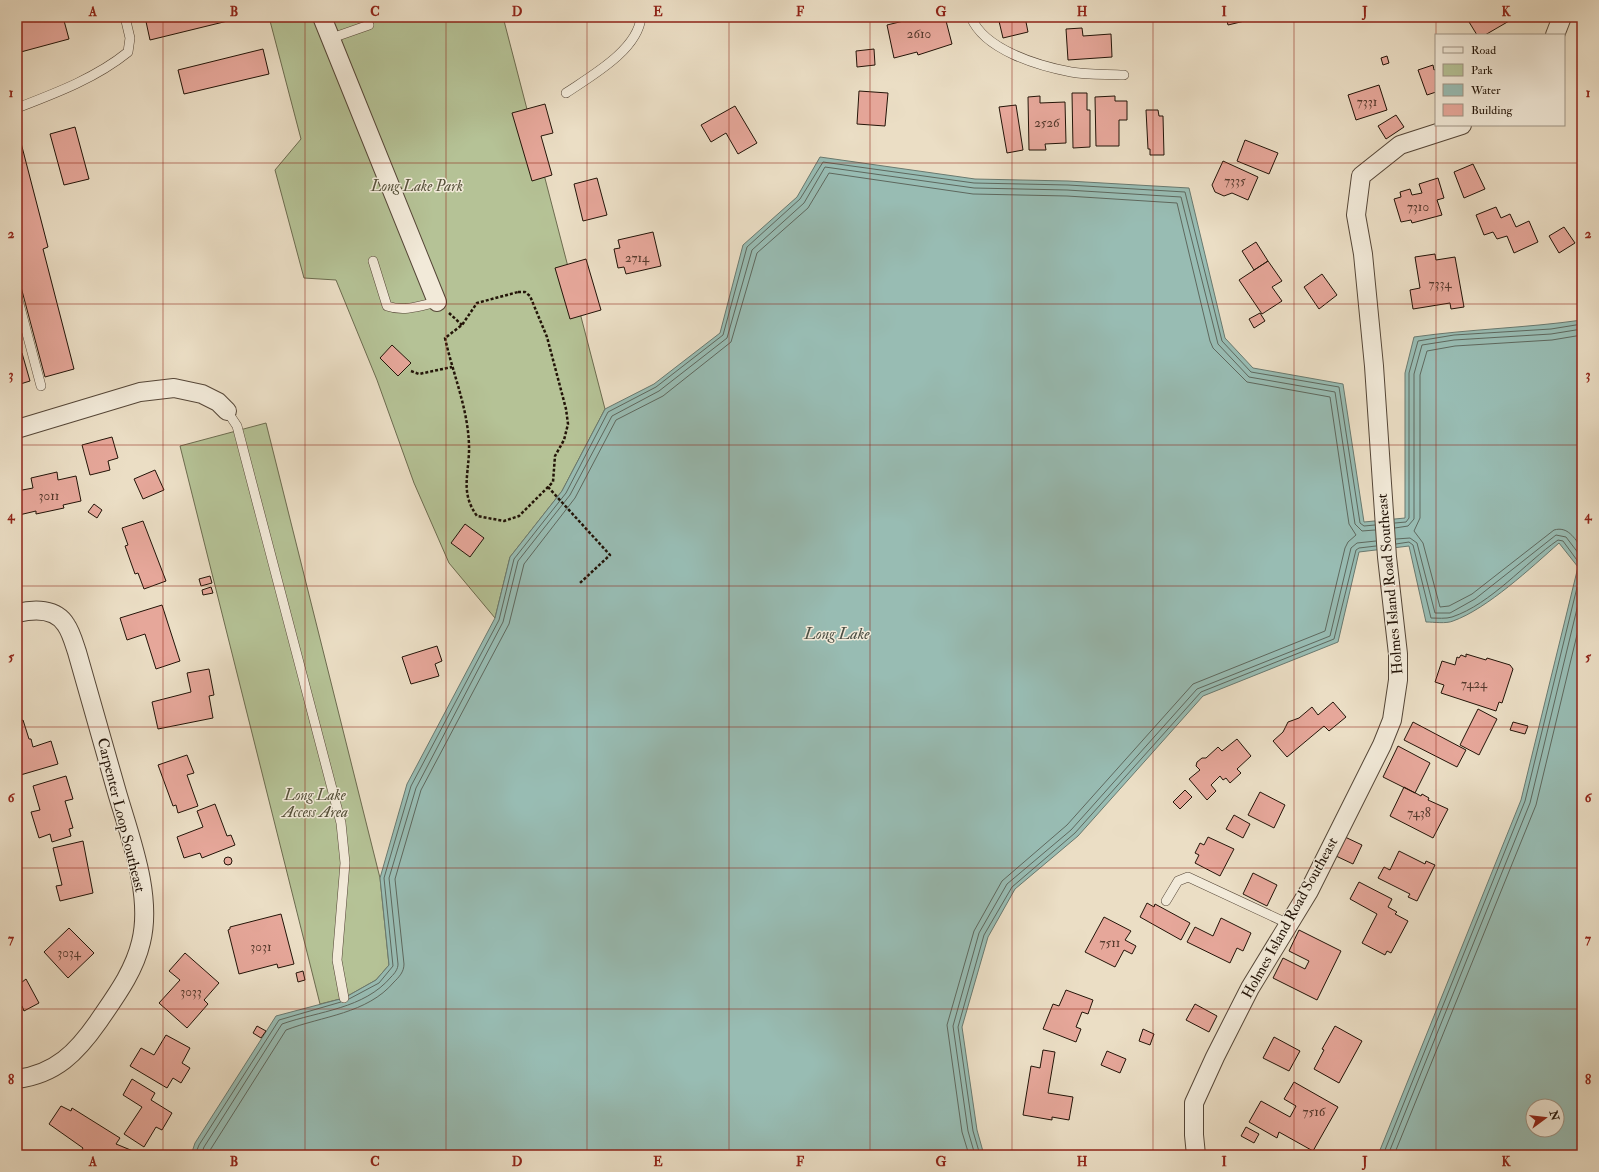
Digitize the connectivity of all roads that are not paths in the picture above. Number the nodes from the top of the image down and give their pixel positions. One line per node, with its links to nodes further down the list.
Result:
1 (125, 17): 11 (lane)
2 (322, 17): 8 (street)
3 (641, 17): 10 (lane)
4 (972, 17): 9 (lane)
5 (1562, 17): 7 (street)
6 (369, 25): 8 (lane)
7 (1555, 34)
8 (329, 39): 15 (street)
9 (1124, 74)
10 (566, 93)
11 (17, 108)
12 (1459, 126): 21 (street, Holmes Island Road Southeast)
13 (373, 260): 15 (lane)
14 (17, 296): 16 (lane)
15 (437, 302)
16 (41, 386)
17 (227, 412): 18 (street); 22 (lane)
18 (17, 429)
19 (17, 613): 23 (street, Carpenter Loop Southeast)
20 (1166, 901): 21 (lane)
21 (1289, 924): 24 (street, Holmes Island Road Southeast)
22 (344, 998)
23 (17, 1079)
24 (1196, 1155)

